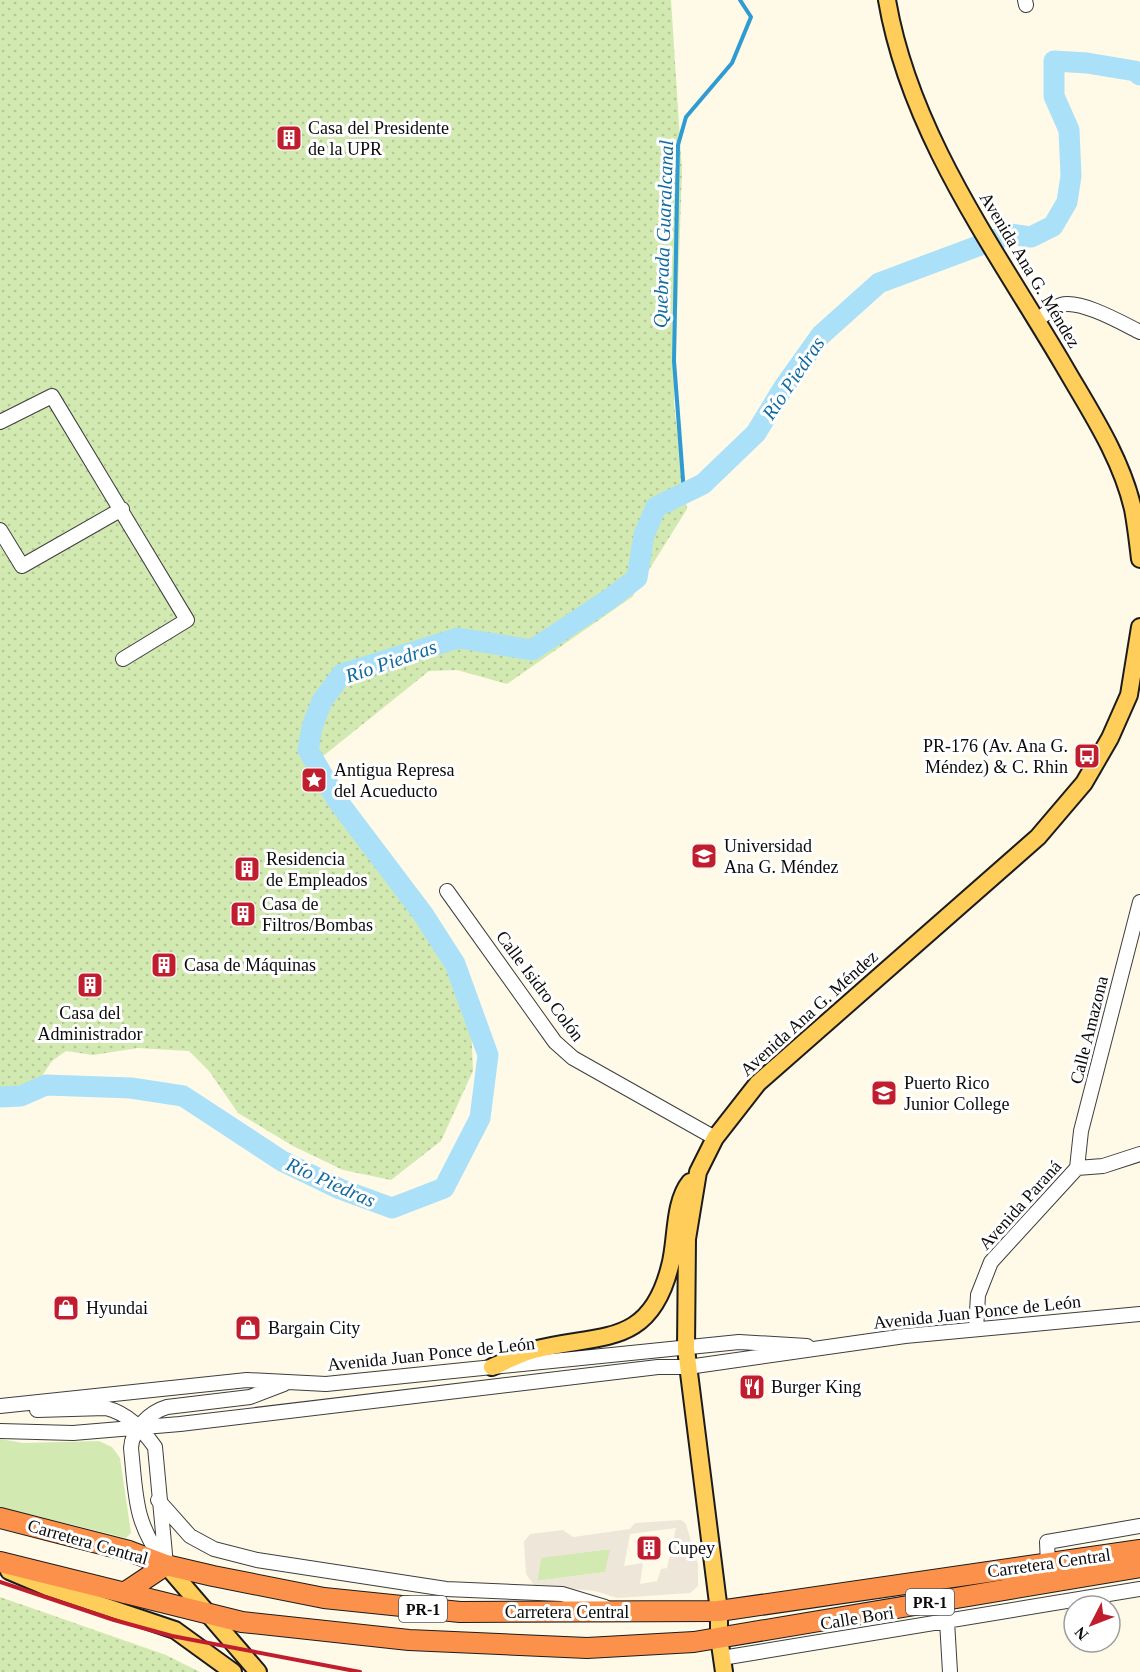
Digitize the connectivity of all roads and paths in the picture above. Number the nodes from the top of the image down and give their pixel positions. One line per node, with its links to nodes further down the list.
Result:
1 (887, 0): 2 (main road, Avenida Ana G. Méndez)
2 (1037, 320): 3 (street); 7 (main road, Avenida Ana G. Méndez)
3 (1140, 332)
4 (0, 422): 5 (street)
5 (122, 509): 6 (street); 9 (street)
6 (0, 530)
7 (1140, 559)
8 (1140, 627): 12 (main road, Avenida Ana G. Méndez)
9 (123, 659)
10 (447, 891): 12 (street, Calle Isidro Colón)
11 (1140, 902): 14 (street, Calle Amazona)
12 (715, 1138): 15 (main road, Avenida Ana G. Méndez)
13 (1140, 1154): 14 (street, Avenida Paraná)
14 (1077, 1168): 17 (street, Avenida Paraná)
15 (698, 1172): 19 (main road, Avenida Ana G. Méndez); 20 (main road)
16 (1140, 1314): 17 (street, Avenida Juan Ponce de León)
17 (976, 1329): 18 (street, Avenida Juan Ponce de León)
18 (819, 1347): 19 (street, Avenida Juan Ponce de León); 22 (street, Avenida Juan Ponce de León)
19 (686, 1349): 20 (street, Avenida Juan Ponce de León); 21 (street, Avenida Juan Ponce de León); 22 (main road, Avenida Ana G. Méndez)
20 (492, 1367): 23 (street, Avenida Juan Ponce de León)
21 (658, 1367): 22 (street, Avenida Juan Ponce de León); 25 (street, Avenida Juan Ponce de León)
22 (688, 1367): 39 (main road, Avenida Ana G. Méndez)
23 (292, 1381): 24 (street, Avenida Juan Ponce de León); 25 (street)
24 (1, 1406): 25 (street)
25 (140, 1427): 26 (street, Avenida Juan Ponce de León); 27 (street); 33 (street)
26 (0, 1431)
27 (158, 1500): 33 (street); 38 (street)
28 (0, 1518): 33 (highway, Carretera Central / PR-1)
29 (1140, 1527): 32 (street)
30 (1140, 1550): 32 (highway, Carretera Central / PR-1)
31 (0, 1562): 37 (highway, Carretera Central / PR-1)
32 (1048, 1564): 39 (highway, Carretera Central / PR-1)
33 (166, 1565): 37 (highway); 38 (highway, Carretera Central / PR-1); 40 (main road)
34 (0, 1567): 44 (main road)
35 (1140, 1567): 42 (highway, Carretera Central / PR-1)
36 (1140, 1589): 41 (street, Calle Bori)
37 (124, 1593): 40 (highway, Carretera Central / PR-1)
38 (622, 1611): 39 (highway, Carretera Central / PR-1)
39 (720, 1611): 42 (main road, Avenida Ana G. Méndez)
40 (207, 1614): 42 (highway, Carretera Central / PR-1); 45 (main road)
41 (947, 1621): 43 (street, Calle Bori); 46 (street)
42 (719, 1637): 43 (main road, Avenida Ana G. Méndez)
43 (723, 1665)
44 (233, 1672)
45 (258, 1672)
46 (950, 1672)

